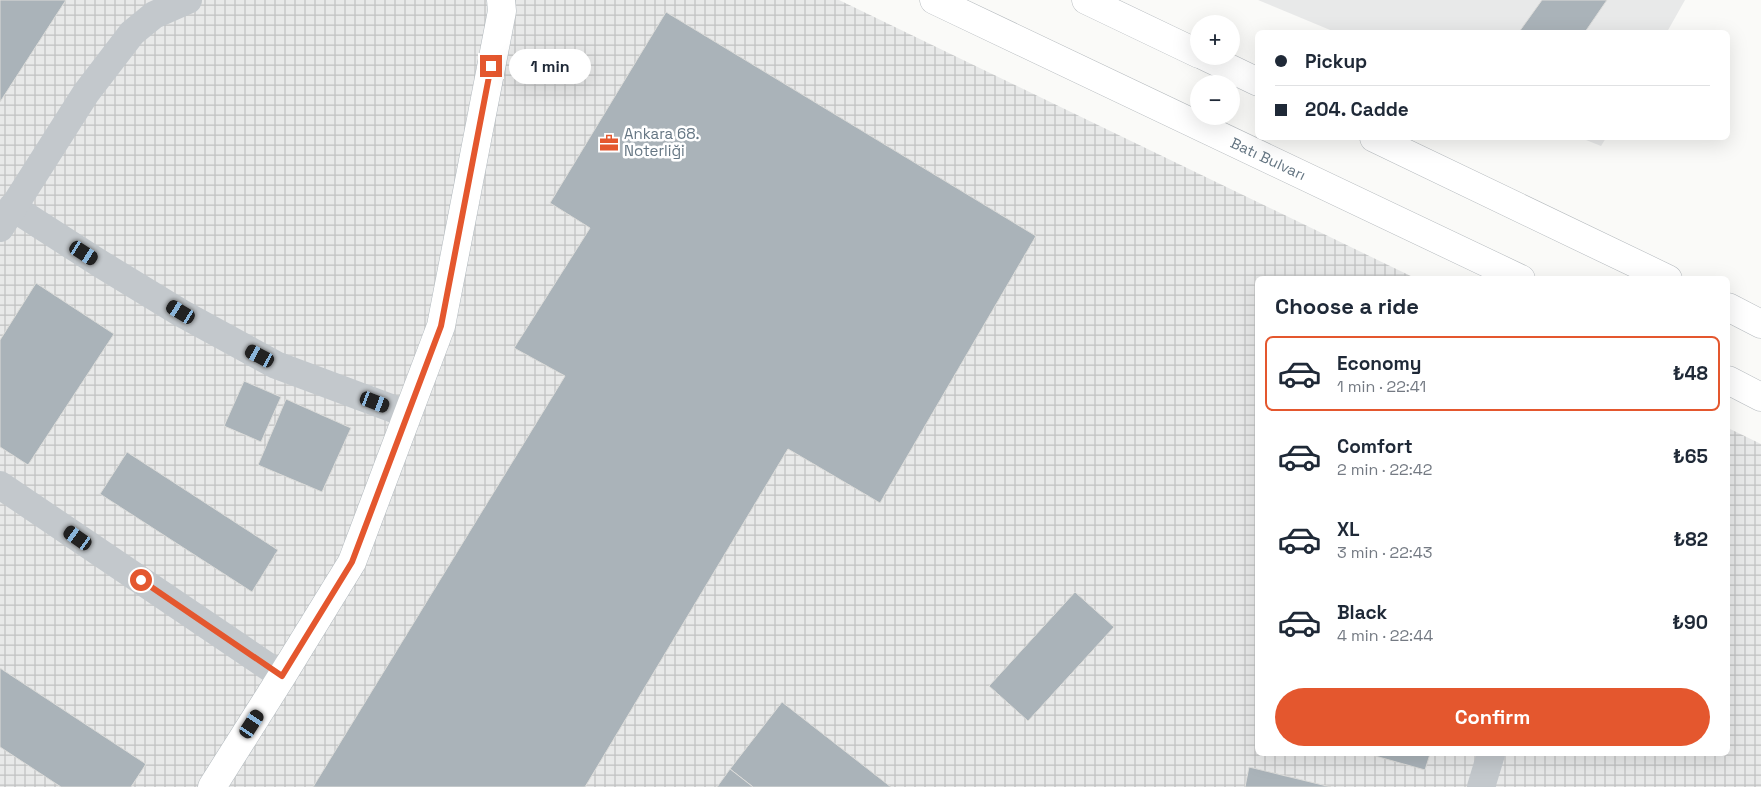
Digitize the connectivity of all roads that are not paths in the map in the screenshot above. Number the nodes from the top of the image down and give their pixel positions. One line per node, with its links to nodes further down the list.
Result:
1 (188, 0): 9 (street)
2 (934, 0): 10 (main road, Batı Bulvarı)
3 (1086, 0): 5 (main road)
4 (503, 4): 16 (main road)
5 (1190, 50)
6 (1223, 65): 7 (main road)
7 (1255, 81)
8 (1378, 140): 11 (main road)
9 (6, 217): 16 (street)
10 (1515, 276)
11 (1662, 276)
12 (1730, 309): 13 (main road)
13 (1761, 324)
14 (1730, 381): 15 (main road)
15 (1761, 396)
16 (407, 414): 18 (main road)
17 (0, 485): 18 (street)
18 (282, 676): 20 (main road)
19 (1490, 756): 21 (street)
20 (212, 787)
21 (1481, 787)

